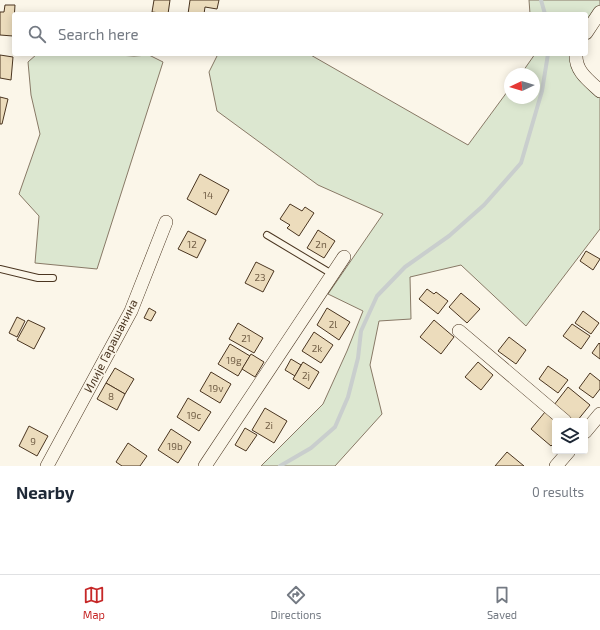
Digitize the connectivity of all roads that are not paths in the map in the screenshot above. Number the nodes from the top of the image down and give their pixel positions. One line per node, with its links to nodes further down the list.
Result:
1 (600, 12): 2 (street)
2 (588, 30)
3 (576, 56): 4 (street)
4 (600, 91)
5 (166, 222): 16 (street, Илије Гарашанина)
6 (267, 235): 9 (lane)
7 (344, 256): 9 (street)
8 (0, 269): 10 (lane)
9 (332, 274): 17 (street)
10 (53, 278)
11 (459, 331): 13 (street)
12 (600, 414): 14 (street)
13 (561, 418)
14 (588, 428)
15 (566, 454): 18 (street)
16 (47, 466)
17 (205, 466)
18 (556, 466)

